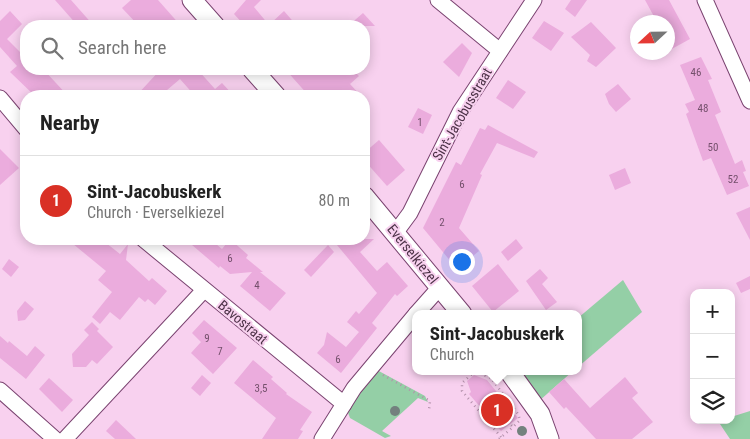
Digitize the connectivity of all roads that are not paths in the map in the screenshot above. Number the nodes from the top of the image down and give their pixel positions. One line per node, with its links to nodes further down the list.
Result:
1 (192, 0): 5 (street)
2 (438, 0): 6 (street)
3 (534, 0): 6 (street, Sint-Jacobusstraat)
4 (705, 0): 10 (street)
5 (210, 20)
6 (500, 51): 13 (street, Sint-Jacobusstraat)
7 (257, 75): 8 (street)
8 (271, 90)
9 (0, 98): 11 (street)
10 (750, 101)
11 (20, 122)
12 (370, 203): 13 (street, Everselkiezel)
13 (396, 232): 15 (street, Everselkiezel)
14 (150, 245): 16 (street, Bavostraat)
15 (440, 287): 17 (street); 18 (street, Everselkiezel)
16 (204, 290): 22 (street, Bavostraat); 24 (street)
17 (420, 310)
18 (459, 310)
19 (412, 319): 22 (street)
20 (512, 375): 26 (street)
21 (0, 390): 23 (street)
22 (344, 404): 25 (street)
23 (55, 439)
24 (65, 439)
25 (322, 439)
26 (549, 439)

